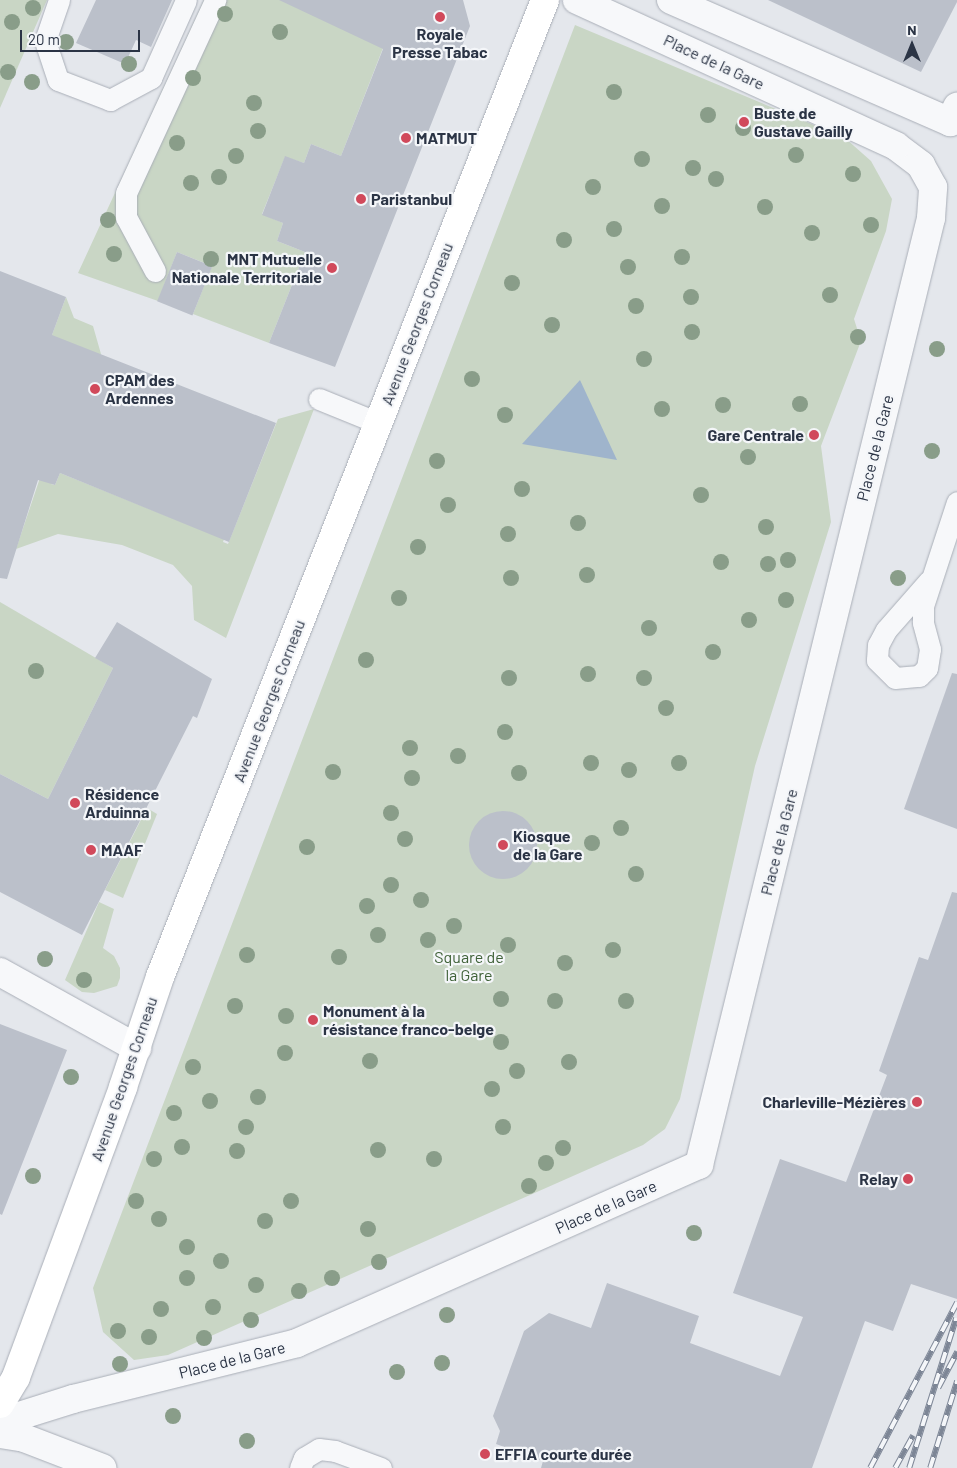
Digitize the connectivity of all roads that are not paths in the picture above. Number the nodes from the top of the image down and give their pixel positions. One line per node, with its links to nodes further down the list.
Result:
1 (59, 0): 2 (lane)
2 (186, 0)
3 (215, 0): 8 (lane)
4 (545, 0): 10 (main road, Avenue Georges Corneau)
5 (577, 0): 16 (street, Place de la Gare)
6 (671, 0): 7 (street)
7 (955, 118)
8 (155, 271)
9 (319, 399): 10 (lane)
10 (378, 423): 14 (main road, Avenue Georges Corneau)
11 (957, 502): 12 (lane)
12 (929, 581)
13 (0, 972): 14 (street)
14 (137, 1048): 15 (main road, Avenue Georges Corneau)
15 (0, 1404)
16 (0, 1422)
17 (0, 1434): 18 (street)
18 (102, 1468)
19 (300, 1468): 20 (lane)
20 (381, 1468)

